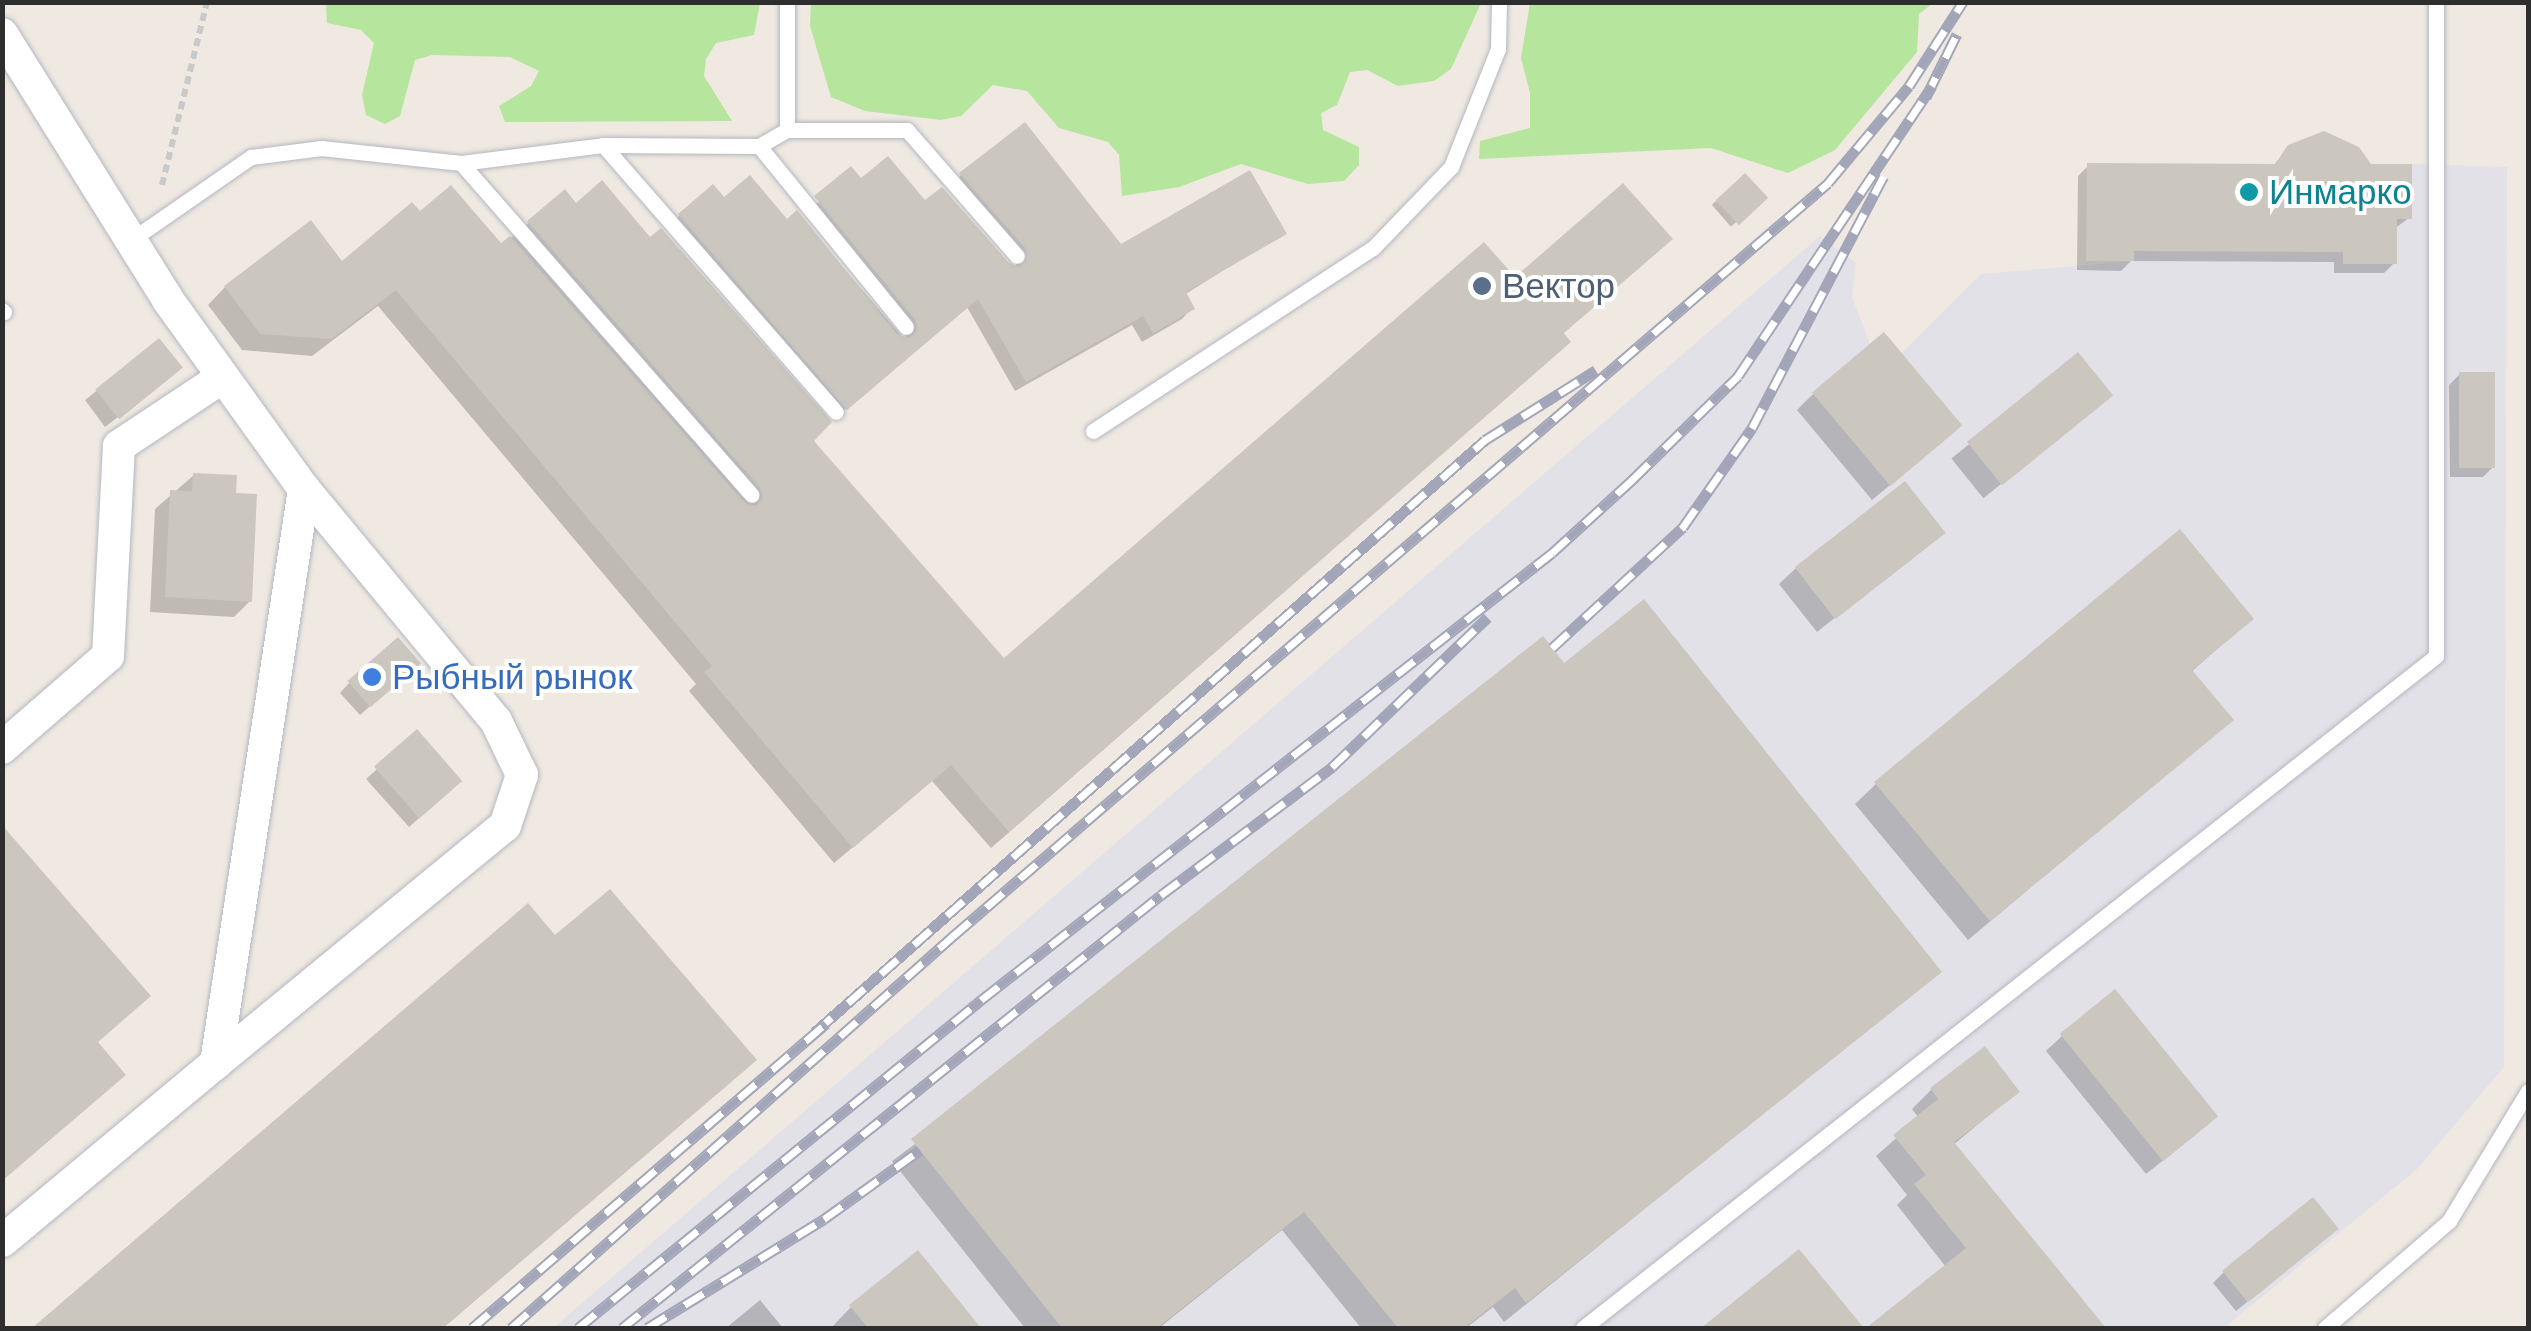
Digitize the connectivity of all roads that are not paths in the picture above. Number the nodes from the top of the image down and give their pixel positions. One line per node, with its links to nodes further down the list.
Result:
1 (788, 2): 5 (lane)
2 (1500, 2): 14 (lane)
3 (2436, 2): 21 (lane)
4 (2, 34): 9 (street)
5 (787, 130): 7 (lane); 10 (lane)
6 (603, 145): 7 (lane); 8 (lane); 13 (lane)
7 (759, 146): 11 (lane)
8 (461, 163): 9 (lane); 16 (lane)
9 (142, 230): 12 (street)
10 (1016, 256)
11 (906, 326)
12 (223, 377): 15 (street); 17 (street)
13 (836, 412)
14 (1093, 431)
15 (304, 489): 18 (street); 18 (street)
16 (752, 495)
17 (2, 748)
18 (216, 1063): 20 (street)
19 (2528, 1091): 22 (lane)
20 (2, 1241)
21 (1583, 1328)
22 (2326, 1328)

